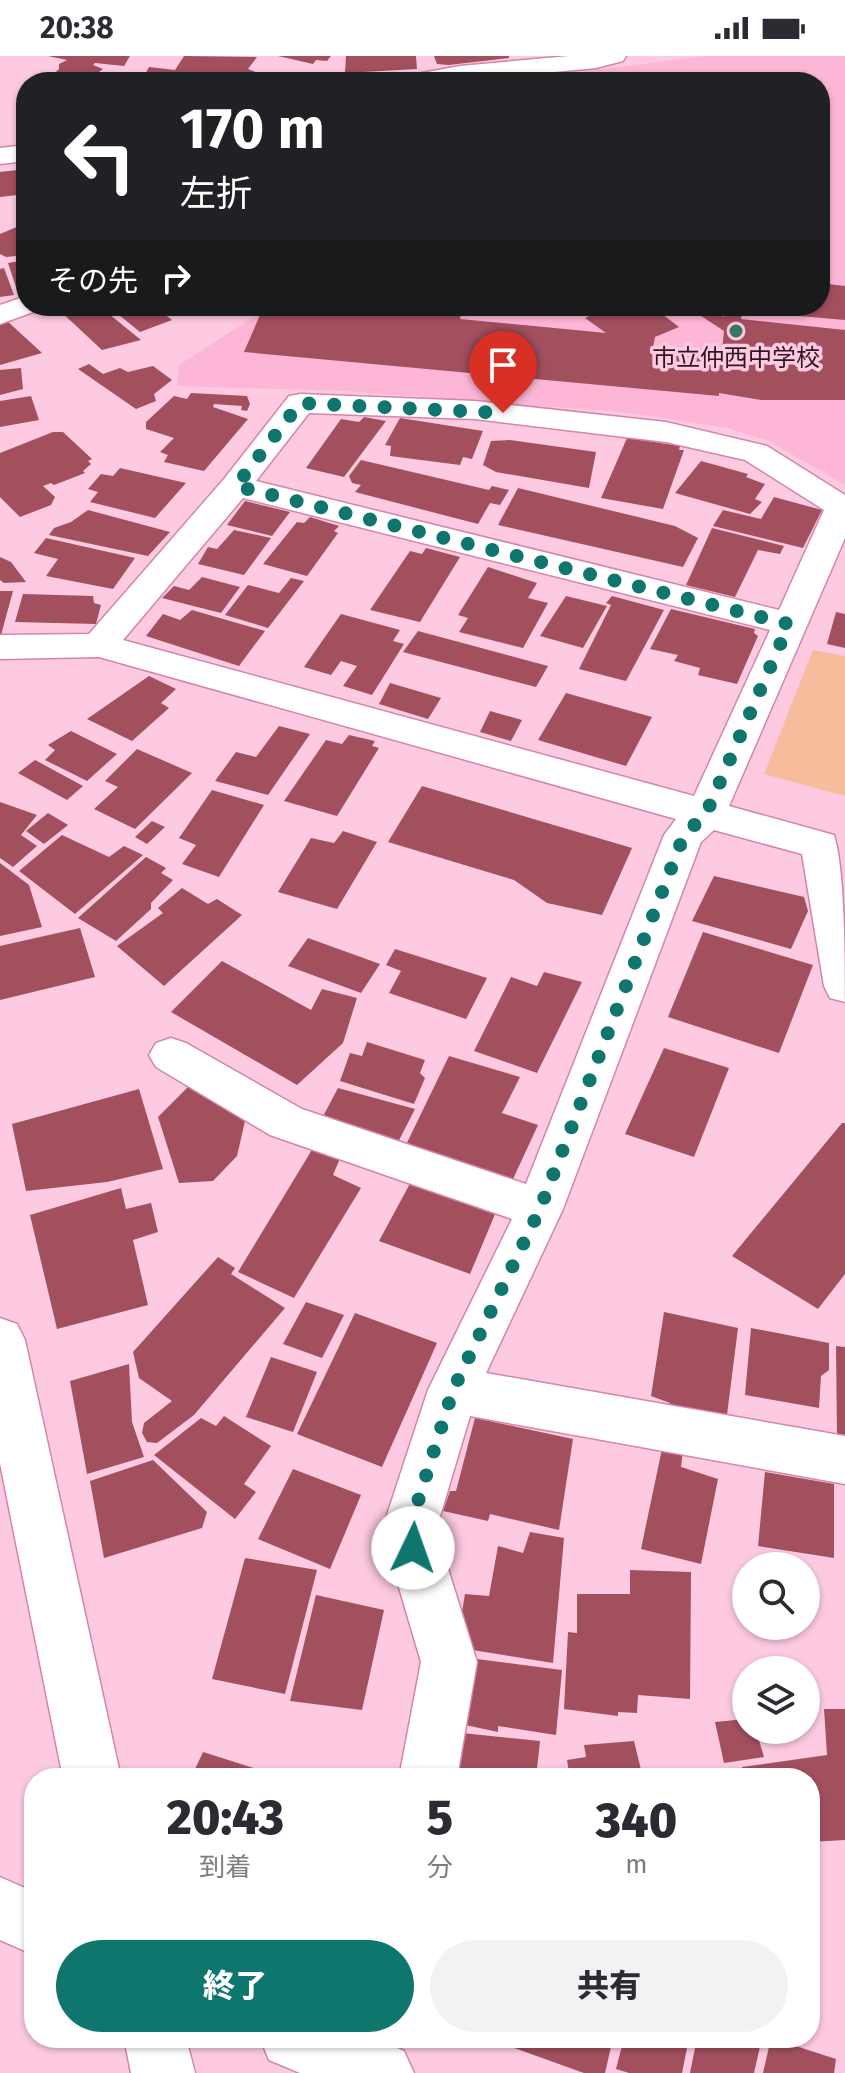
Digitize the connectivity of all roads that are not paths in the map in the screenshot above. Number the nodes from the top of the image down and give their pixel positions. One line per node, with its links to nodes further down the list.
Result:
1 (614, 56): 2 (street)
2 (471, 72)
3 (236, 486): 4 (street); 4 (street); 5 (street)
4 (789, 624): 7 (street)
5 (99, 645): 6 (street); 7 (street)
6 (0, 647)
7 (706, 814): 8 (street); 10 (street)
8 (845, 986)
9 (171, 1055): 10 (street)
10 (540, 1209): 12 (street)
11 (0, 1340): 14 (street)
12 (453, 1390): 13 (street); 15 (street)
13 (845, 1460)
14 (90, 1768)
15 (430, 1768)
16 (0, 1907): 17 (street)
17 (24, 1920)
18 (157, 2048): 21 (street)
19 (331, 2048): 20 (street)
20 (379, 2060)
21 (163, 2073)

